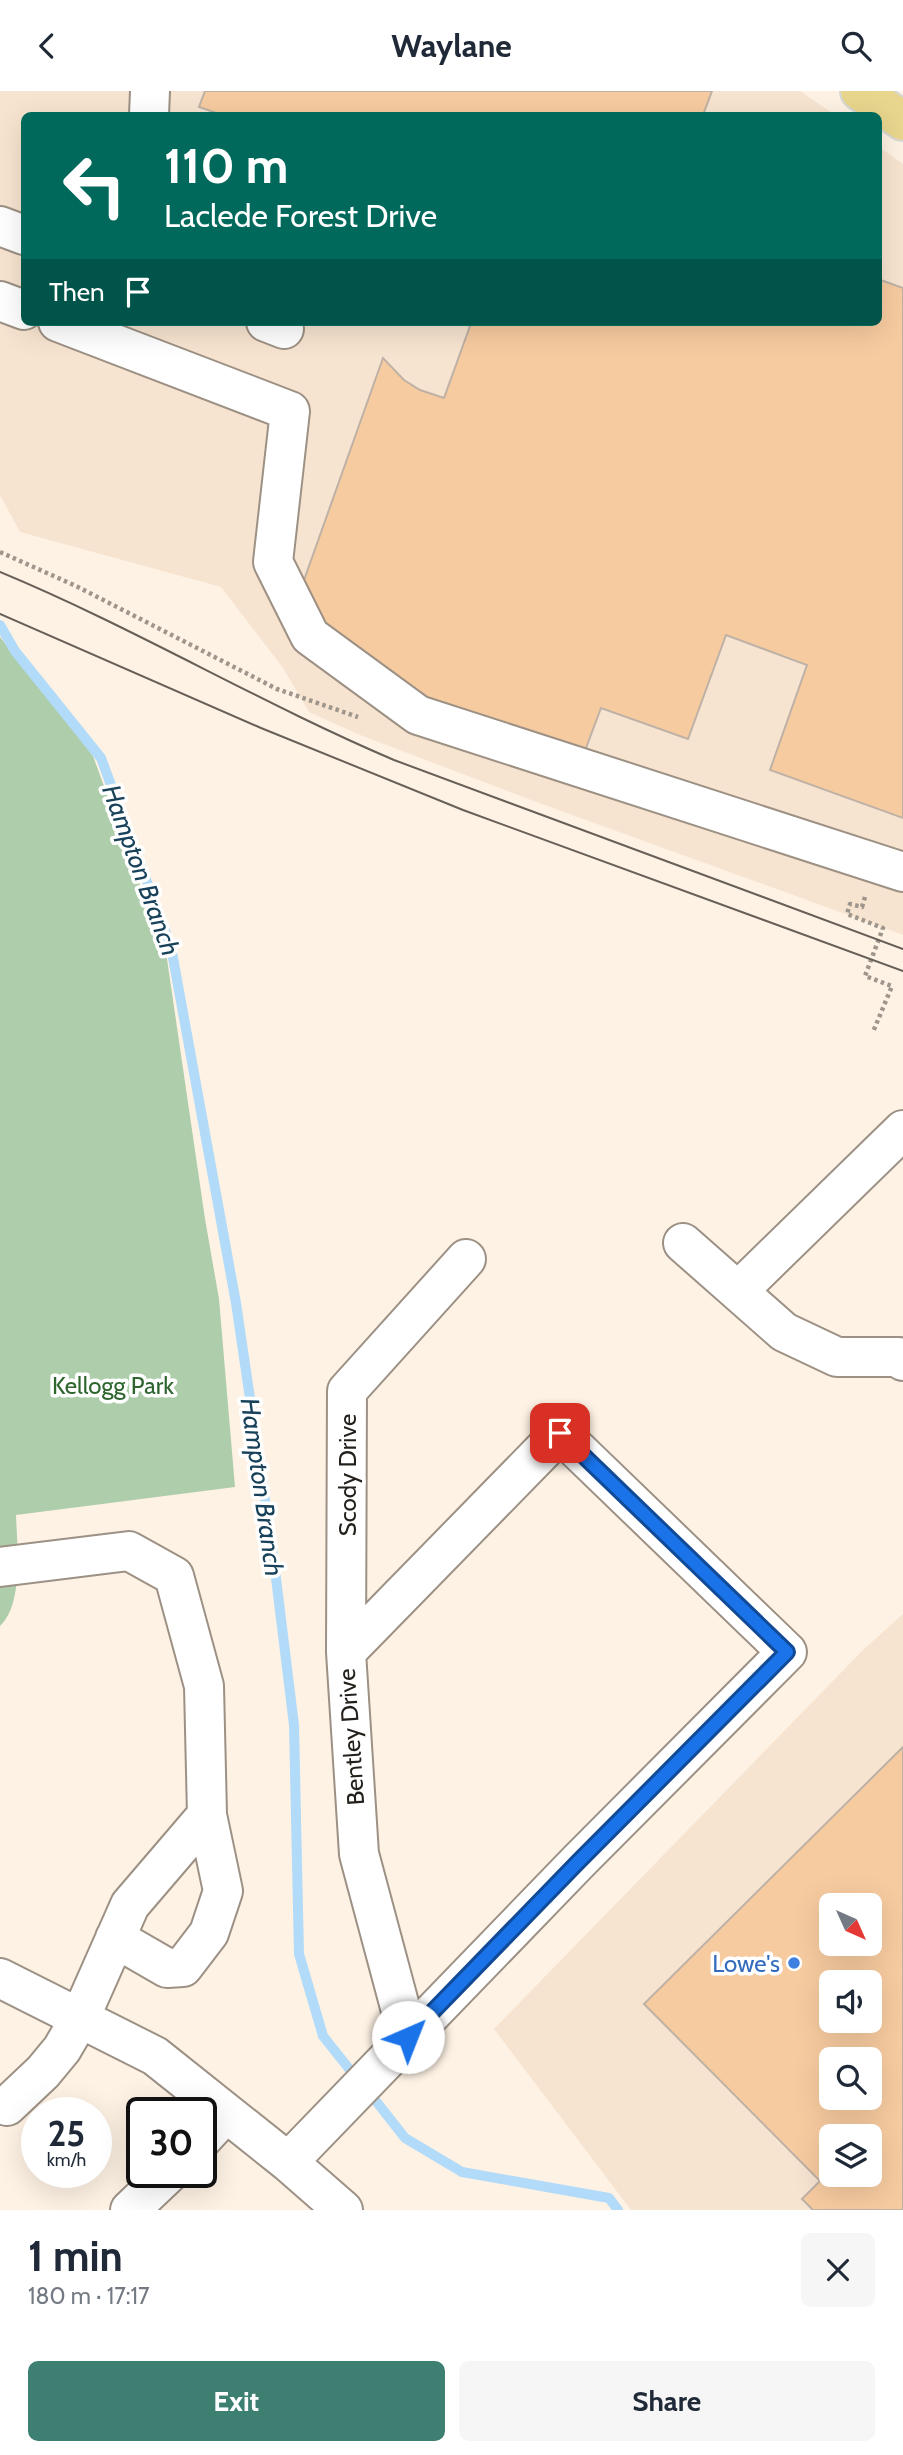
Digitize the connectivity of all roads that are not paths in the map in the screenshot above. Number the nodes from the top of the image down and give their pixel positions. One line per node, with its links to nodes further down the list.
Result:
1 (150, 91): 3 (street)
2 (860, 91): 4 (main road)
3 (149, 112)
4 (903, 121)
5 (0, 226): 6 (street)
6 (21, 234)
7 (0, 301): 8 (street)
8 (21, 309)
9 (68, 326): 10 (street)
10 (903, 872)
11 (903, 1130): 14 (street)
12 (683, 1243): 14 (street)
13 (466, 1259): 17 (street, Scody Drive)
14 (737, 1291): 15 (street)
15 (903, 1361)
16 (0, 1567): 18 (street)
17 (346, 1652): 22 (street, Bentley Drive); 22 (street, Bentley Drive)
18 (207, 1815): 19 (street); 19 (street)
19 (116, 1938): 21 (street)
20 (0, 1978): 21 (street)
21 (80, 2018): 23 (street); 24 (street)
22 (408, 2037): 26 (street)
23 (190, 2097)
24 (7, 2106)
25 (217, 2127): 26 (street)
26 (288, 2162): 29 (street)
27 (153, 2188): 28 (street)
28 (130, 2210)
29 (343, 2210)

